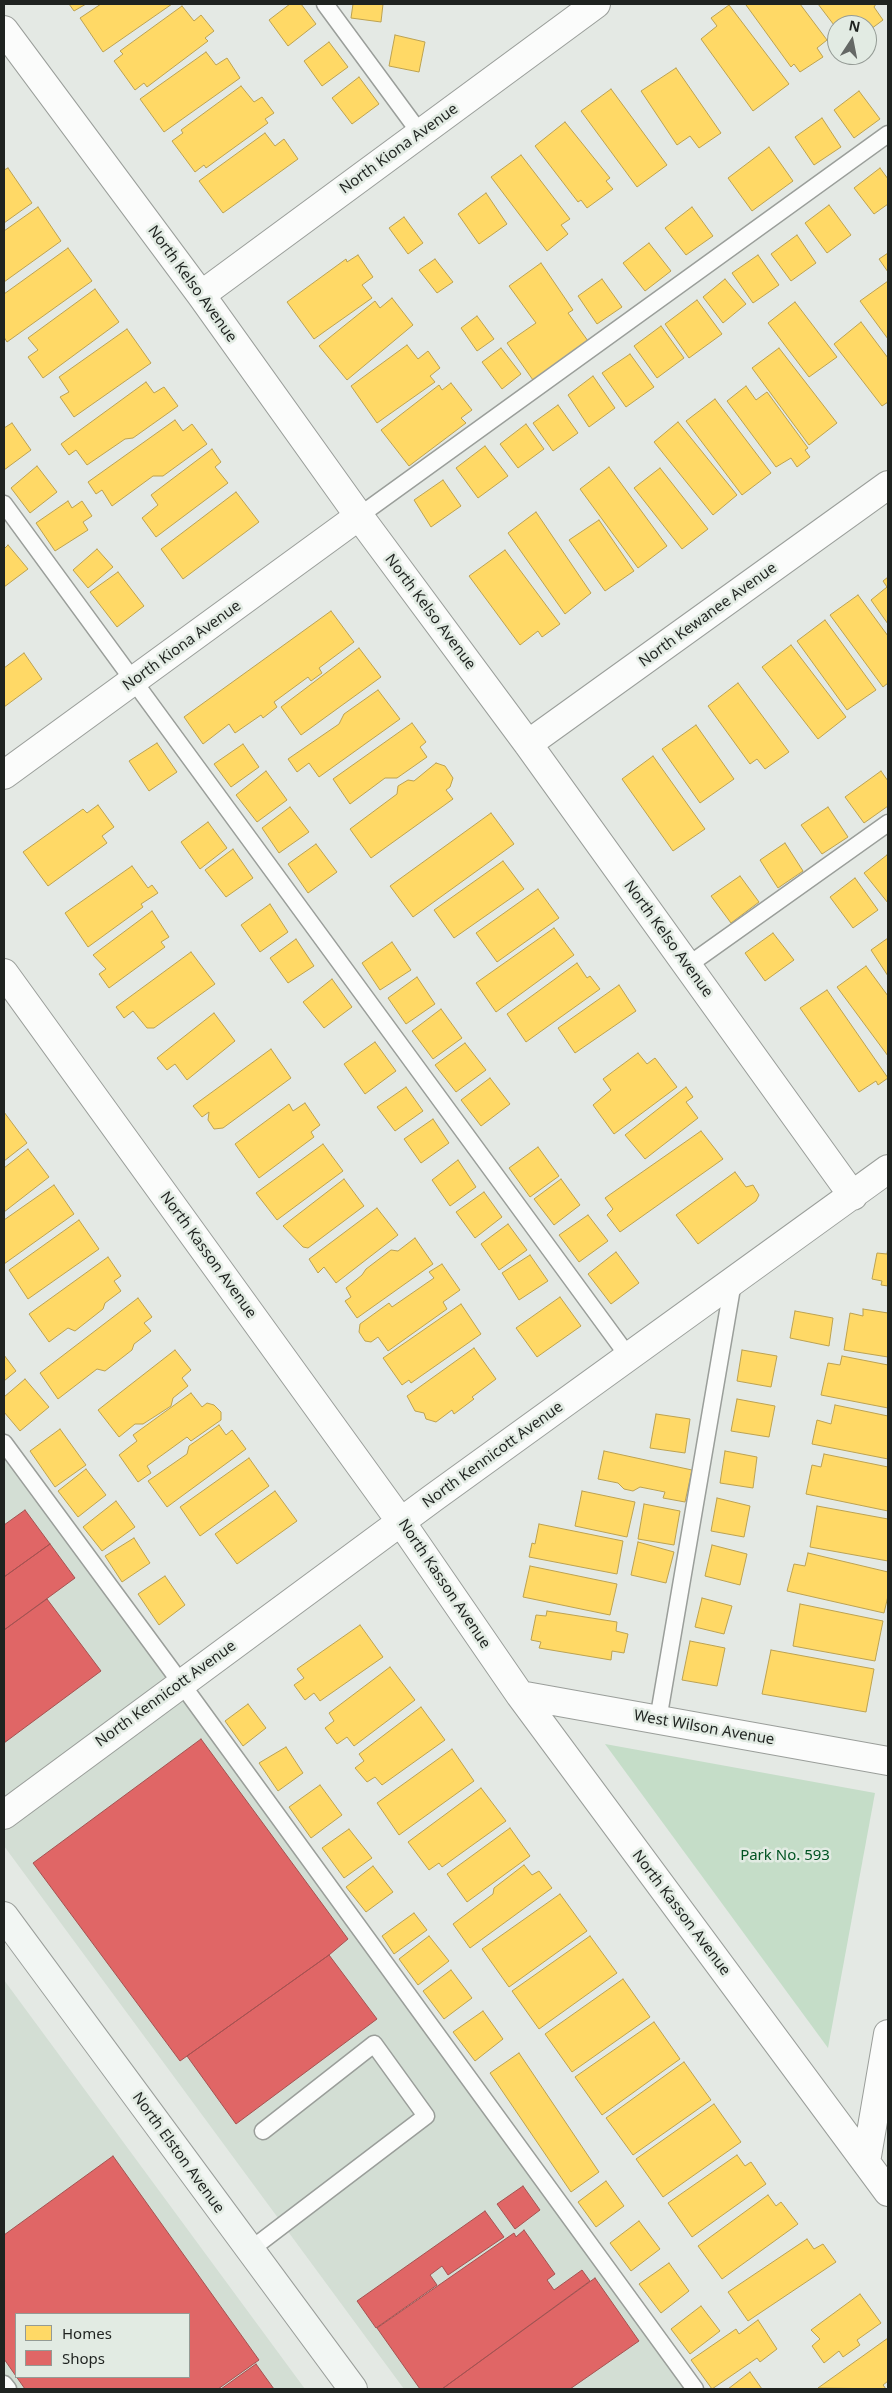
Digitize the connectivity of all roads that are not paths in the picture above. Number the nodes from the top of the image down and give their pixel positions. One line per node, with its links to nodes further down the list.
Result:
1 (325, 4): 4 (lane)
2 (596, 4): 4 (street, North Kiona Avenue)
3 (4, 30): 6 (street, North Kelso Avenue)
4 (420, 133): 6 (street, North Kiona Avenue)
5 (888, 134): 9 (lane)
6 (201, 295): 9 (street, North Kelso Avenue)
7 (888, 485): 11 (street, North Kewanee Avenue)
8 (4, 504): 10 (lane)
9 (359, 516): 10 (street, North Kiona Avenue); 11 (street, North Kelso Avenue)
10 (134, 682): 12 (street, North Kiona Avenue); 19 (lane)
11 (528, 744): 14 (street, North Kelso Avenue)
12 (4, 775)
13 (888, 823): 14 (lane)
14 (687, 966): 17 (street, North Kelso Avenue)
15 (4, 974): 21 (street, North Kasson Avenue)
16 (888, 1170): 17 (street, North Kennicott Avenue)
17 (853, 1196): 18 (street, North Kennicott Avenue)
18 (732, 1282): 19 (street, North Kennicott Avenue); 24 (lane)
19 (628, 1356): 21 (street, North Kennicott Avenue)
20 (4, 1443): 22 (lane)
21 (401, 1522): 22 (street, North Kennicott Avenue); 23 (street, North Kasson Avenue)
22 (181, 1683): 26 (street, North Kennicott Avenue); 36 (lane)
23 (520, 1695): 24 (street, West Wilson Avenue); 30 (street, North Kasson Avenue)
24 (658, 1720): 25 (street, West Wilson Avenue)
25 (888, 1761)
26 (4, 1815)
27 (4, 1916): 32 (main road, North Elston Avenue)
28 (888, 2034): 30 (street)
29 (263, 2131): 32 (lane)
30 (866, 2162): 31 (street, North Kasson Avenue)
31 (888, 2192)
32 (250, 2250): 35 (main road, North Elston Avenue)
33 (4, 2384): 34 (lane)
34 (8, 2389)
35 (353, 2389)
36 (695, 2389)

